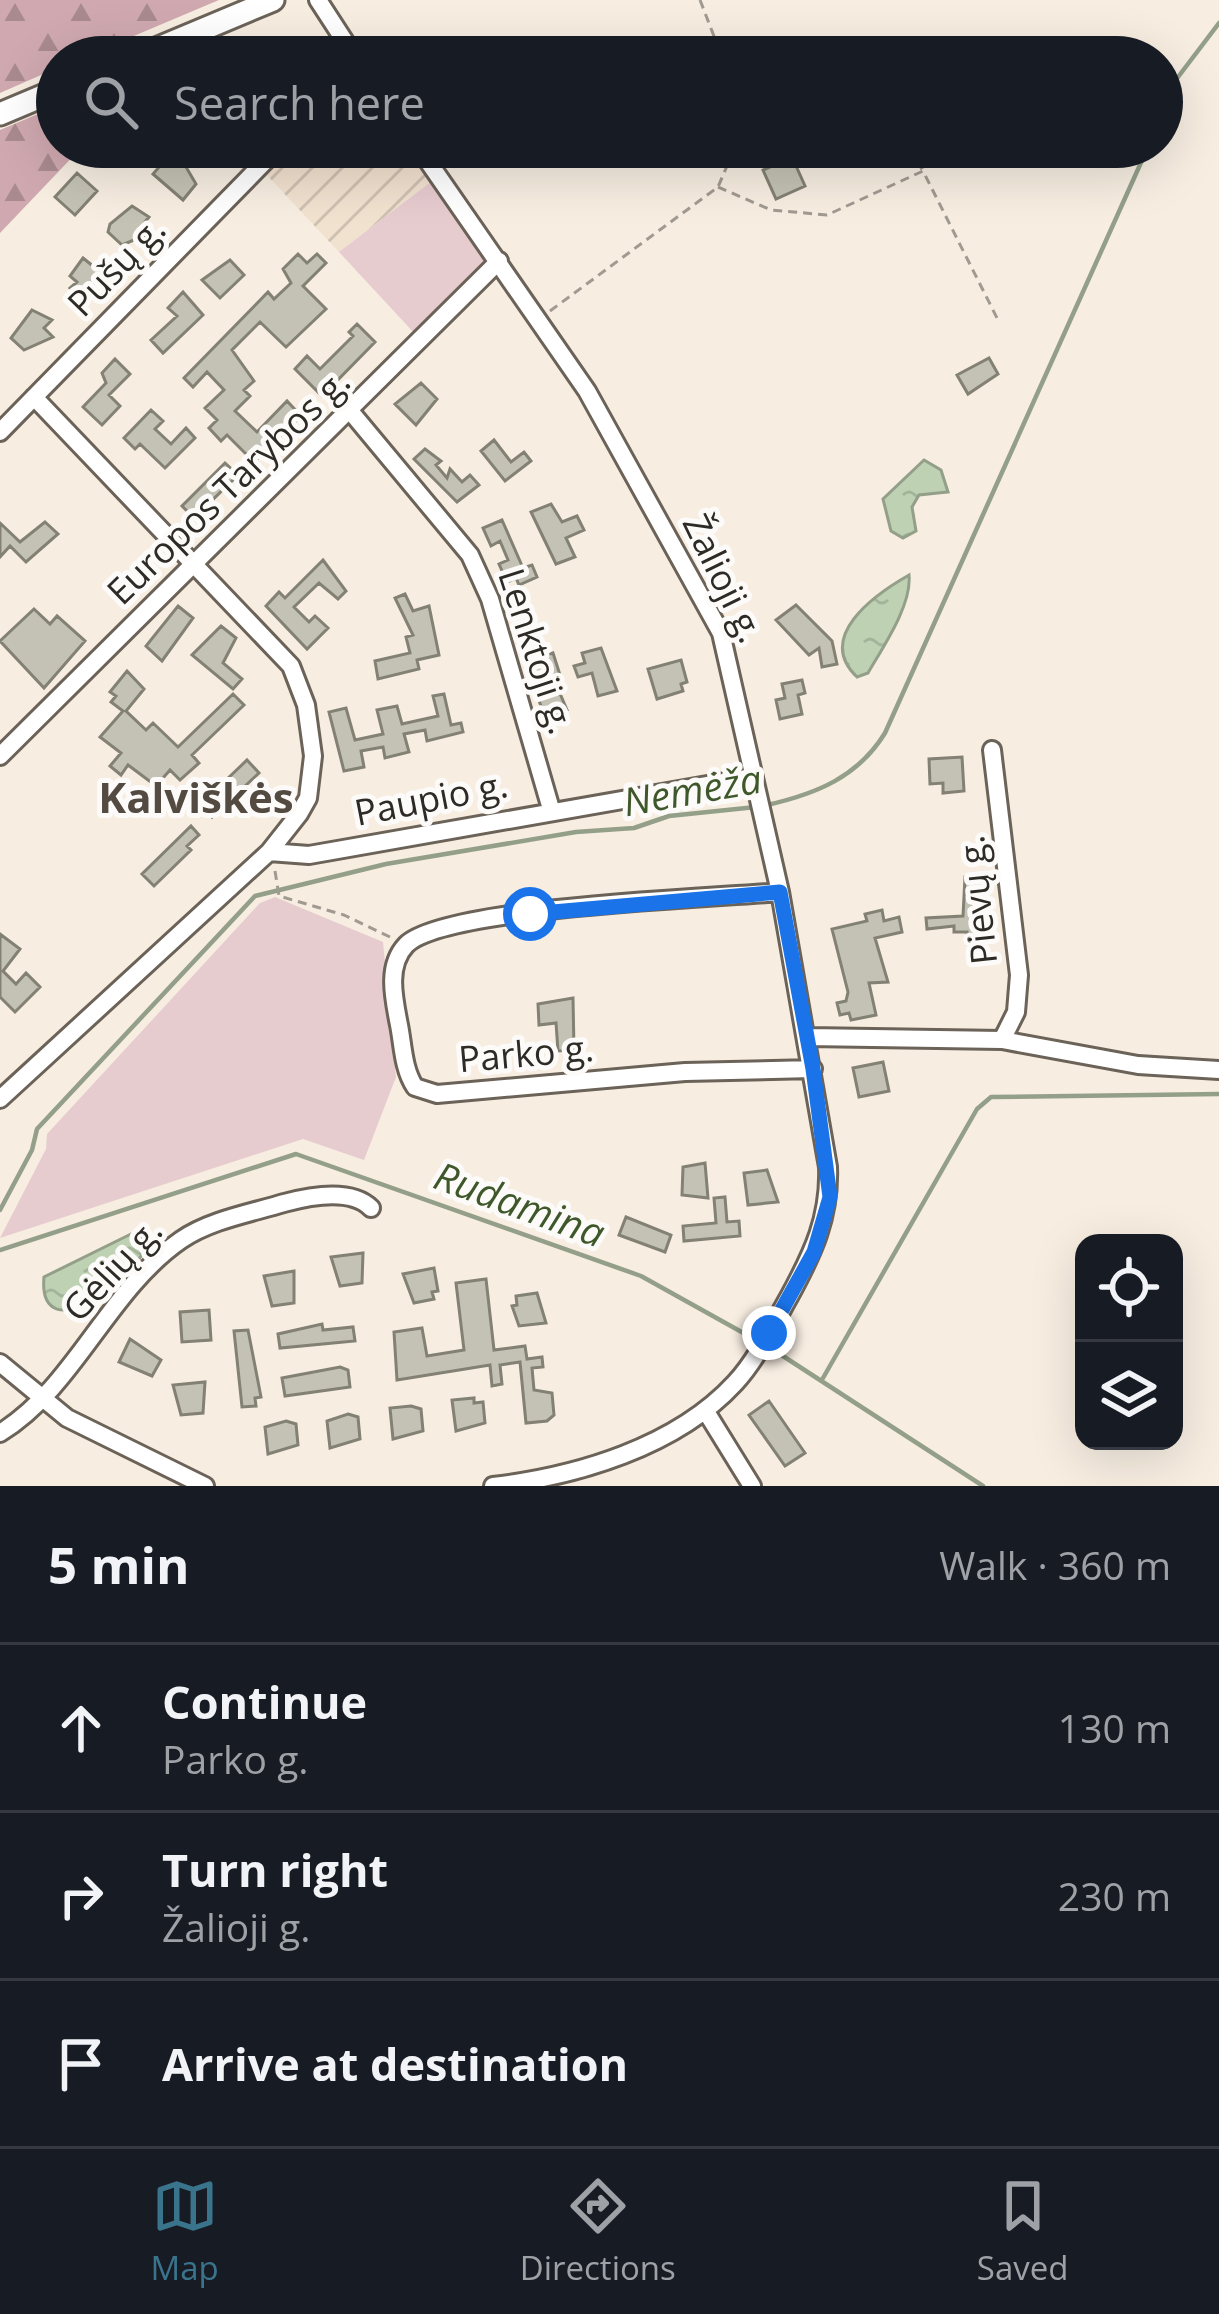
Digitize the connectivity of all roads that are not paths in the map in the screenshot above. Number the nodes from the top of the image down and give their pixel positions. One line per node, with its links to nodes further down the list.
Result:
1 (273, 0): 3 (main road)
2 (318, 0): 4 (street)
3 (186, 36)
4 (341, 36)
5 (36, 99): 6 (main road)
6 (0, 114)
7 (258, 168): 10 (street, Pušų g.)
8 (433, 168): 9 (street, Žalioji g.)
9 (499, 261): 11 (street, Europos Tarybos g.); 16 (street, Žalioji g.)
10 (34, 397): 12 (street, Pušų g.); 13 (street)
11 (351, 412): 13 (street, Europos Tarybos g.); 17 (street, Lenktoji g.)
12 (0, 432)
13 (195, 562): 15 (street, Europos Tarybos g.); 18 (street)
14 (992, 749): 21 (street, Pievų g.)
15 (0, 755)
16 (755, 785): 17 (street, Paupio g.); 19 (street, Žalioji g.)
17 (551, 809): 18 (street, Paupio g.)
18 (268, 852): 24 (street)
19 (780, 892): 20 (street, Žalioji g.); 22 (street, Parko g.)
20 (808, 1037): 21 (street); 22 (street, Žalioji g.)
21 (1002, 1040): 23 (street)
22 (813, 1069): 28 (street, Žalioji g.)
23 (1215, 1070)
24 (0, 1100)
25 (371, 1208): 27 (street, Gėlių g.)
26 (0, 1363): 27 (street)
27 (42, 1402): 29 (street, Gėlių g.); 30 (street)
28 (705, 1410): 31 (street, Žalioji g.); 32 (street)
29 (0, 1433)
30 (205, 1486)
31 (493, 1486)
32 (752, 1486)

